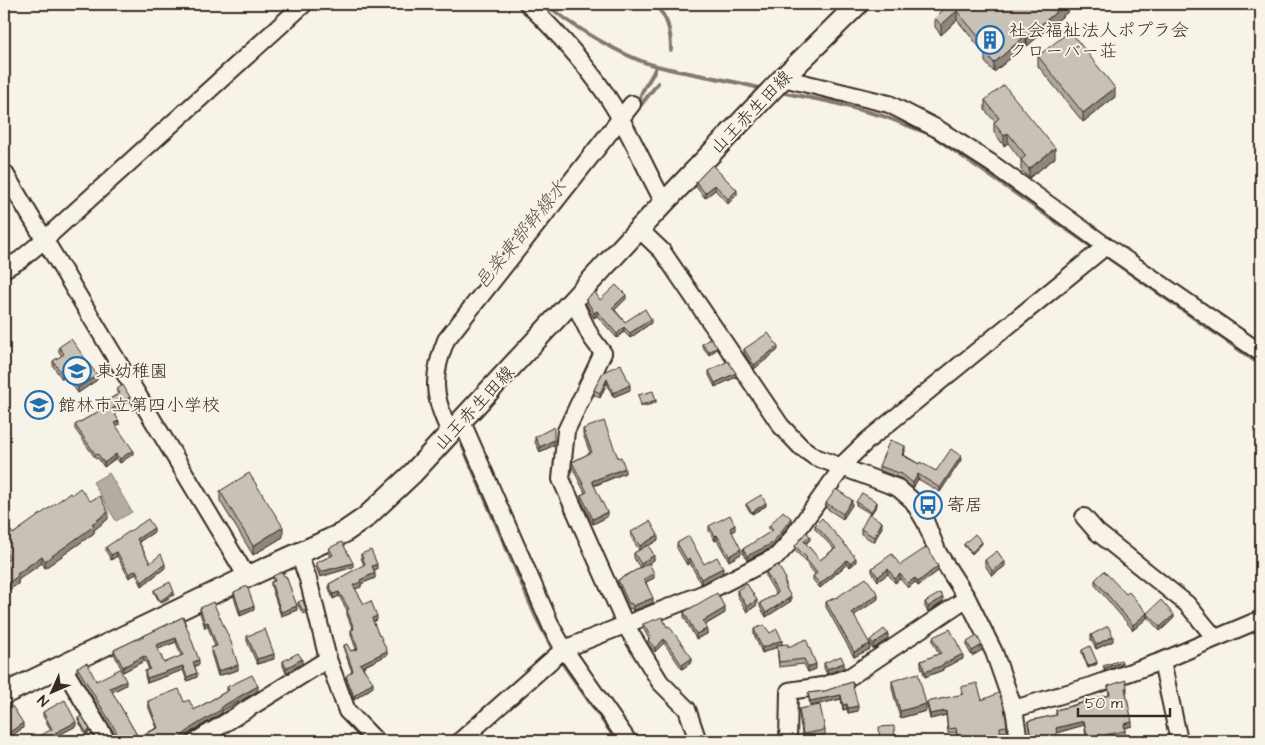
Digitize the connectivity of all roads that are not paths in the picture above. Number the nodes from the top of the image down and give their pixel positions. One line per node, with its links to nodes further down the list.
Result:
1 (304, 4): 10 (street)
2 (528, 4): 6 (street)
3 (856, 5): 4 (main road, 山王赤生田線)
4 (784, 78): 8 (main road, 山王赤生田線); 11 (street)
5 (632, 104): 6 (street)
6 (623, 123): 8 (street); 15 (street)
7 (4, 172): 10 (street)
8 (665, 201): 9 (main road, 山王赤生田線)
9 (638, 229): 13 (main road, 山王赤生田線); 16 (street)
10 (44, 240): 12 (street); 19 (street)
11 (1106, 246): 14 (street); 16 (street)
12 (4, 269)
13 (573, 300): 15 (main road, 山王赤生田線); 22 (street)
14 (1261, 353)
15 (456, 428): 18 (main road, 山王赤生田線); 24 (street)
16 (841, 466): 20 (street); 22 (street)
17 (1084, 517): 23 (street)
18 (299, 554): 19 (main road, 山王赤生田線); 25 (street)
19 (247, 577): 27 (main road, 山王赤生田線)
20 (967, 598): 29 (street); 36 (street)
21 (1261, 618): 23 (street)
22 (626, 626): 24 (street); 35 (street)
23 (1215, 638): 26 (street)
24 (564, 649): 33 (street); 34 (street)
25 (328, 659): 31 (street); 32 (street)
26 (1162, 661): 29 (street); 38 (street)
27 (67, 664): 28 (main road, 山王赤生田線); 30 (street)
28 (4, 694)
29 (1014, 709): 37 (street)
30 (107, 741)
31 (196, 741)
32 (376, 741)
33 (460, 741)
34 (628, 741)
35 (698, 741)
36 (788, 741)
37 (1019, 741)
38 (1179, 741)

